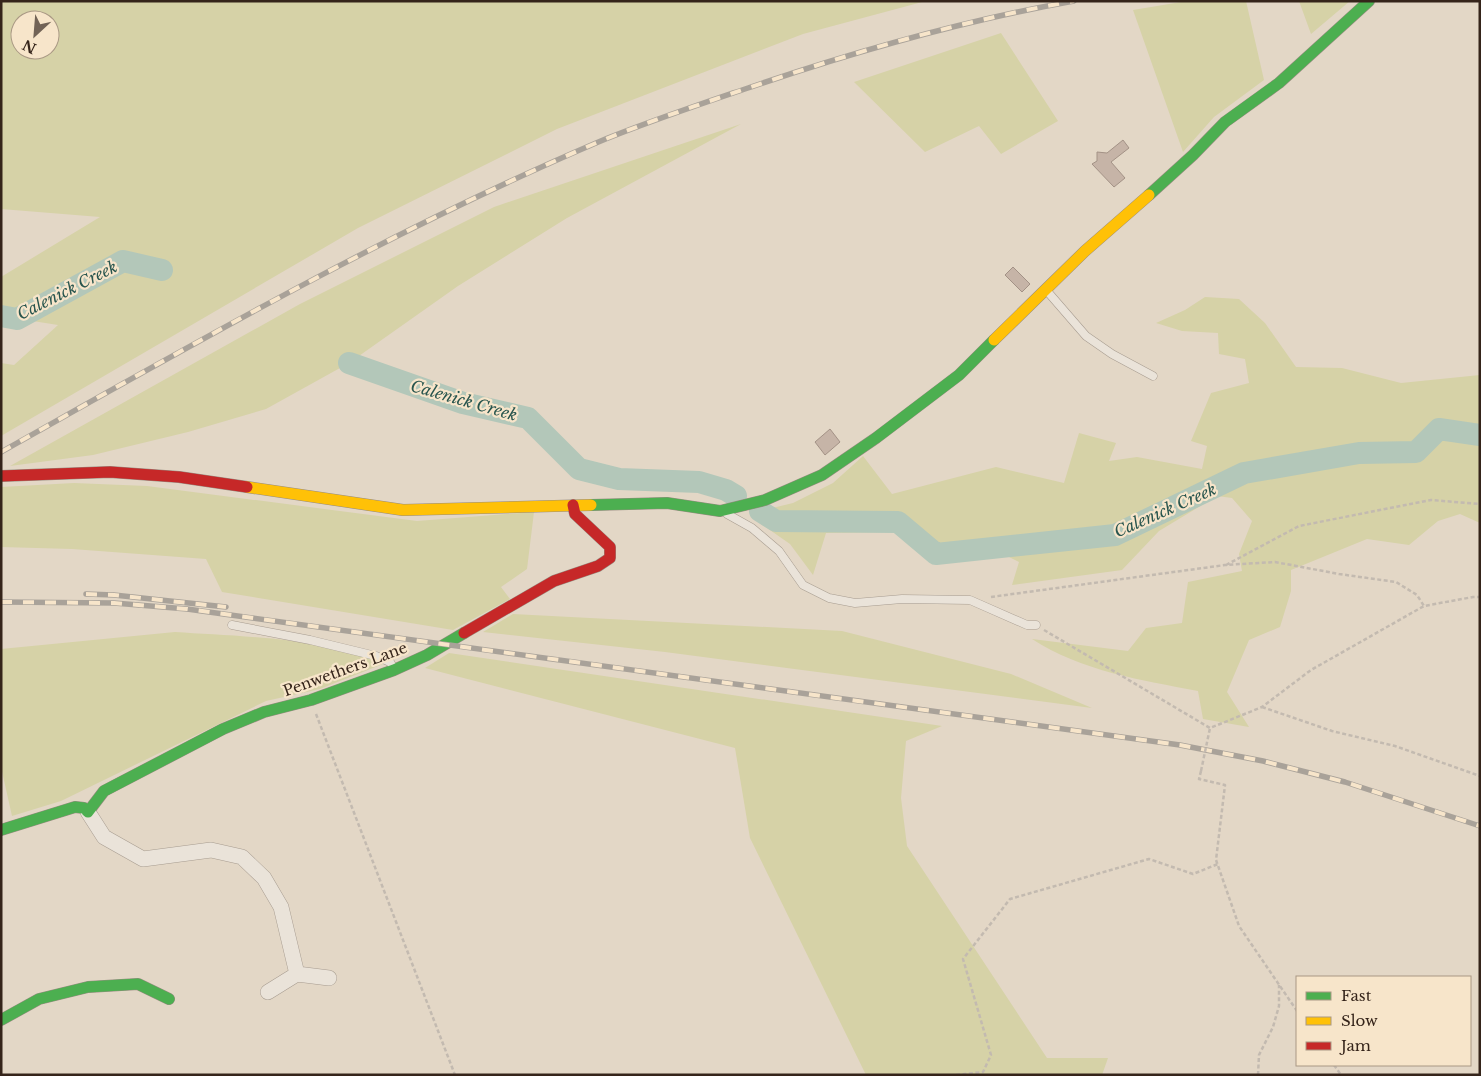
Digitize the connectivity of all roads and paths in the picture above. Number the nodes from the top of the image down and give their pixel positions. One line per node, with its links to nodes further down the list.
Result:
1 (1369, 1): 2 (street)
2 (1046, 290): 3 (lane); 7 (street)
3 (1153, 376)
4 (1, 476): 5 (street)
5 (573, 504): 7 (street); 14 (street, Penwethers Lane)
6 (1480, 504): 8 (path)
7 (720, 511): 10 (lane)
8 (1225, 565): 10 (path); 11 (path)
9 (1480, 597): 11 (path)
10 (970, 600): 13 (lane)
11 (1424, 606): 16 (path)
12 (232, 625): 14 (lane)
13 (1036, 625): 17 (path)
14 (394, 670): 15 (street, Penwethers Lane)
15 (311, 700): 19 (street, Penwethers Lane); 29 (path)
16 (1262, 707): 17 (path); 18 (path)
17 (1210, 728): 21 (path, bridge)
18 (1480, 776)
19 (88, 812): 20 (street); 22 (street)
20 (1, 830)
21 (1218, 864): 24 (path); 30 (path)
22 (297, 974): 23 (street); 25 (street)
23 (329, 978)
24 (1279, 984): 27 (path); 31 (path)
25 (268, 992)
26 (169, 999): 28 (street)
27 (1296, 1010)
28 (1, 1020)
29 (454, 1075)
30 (956, 1075)
31 (1258, 1075)

